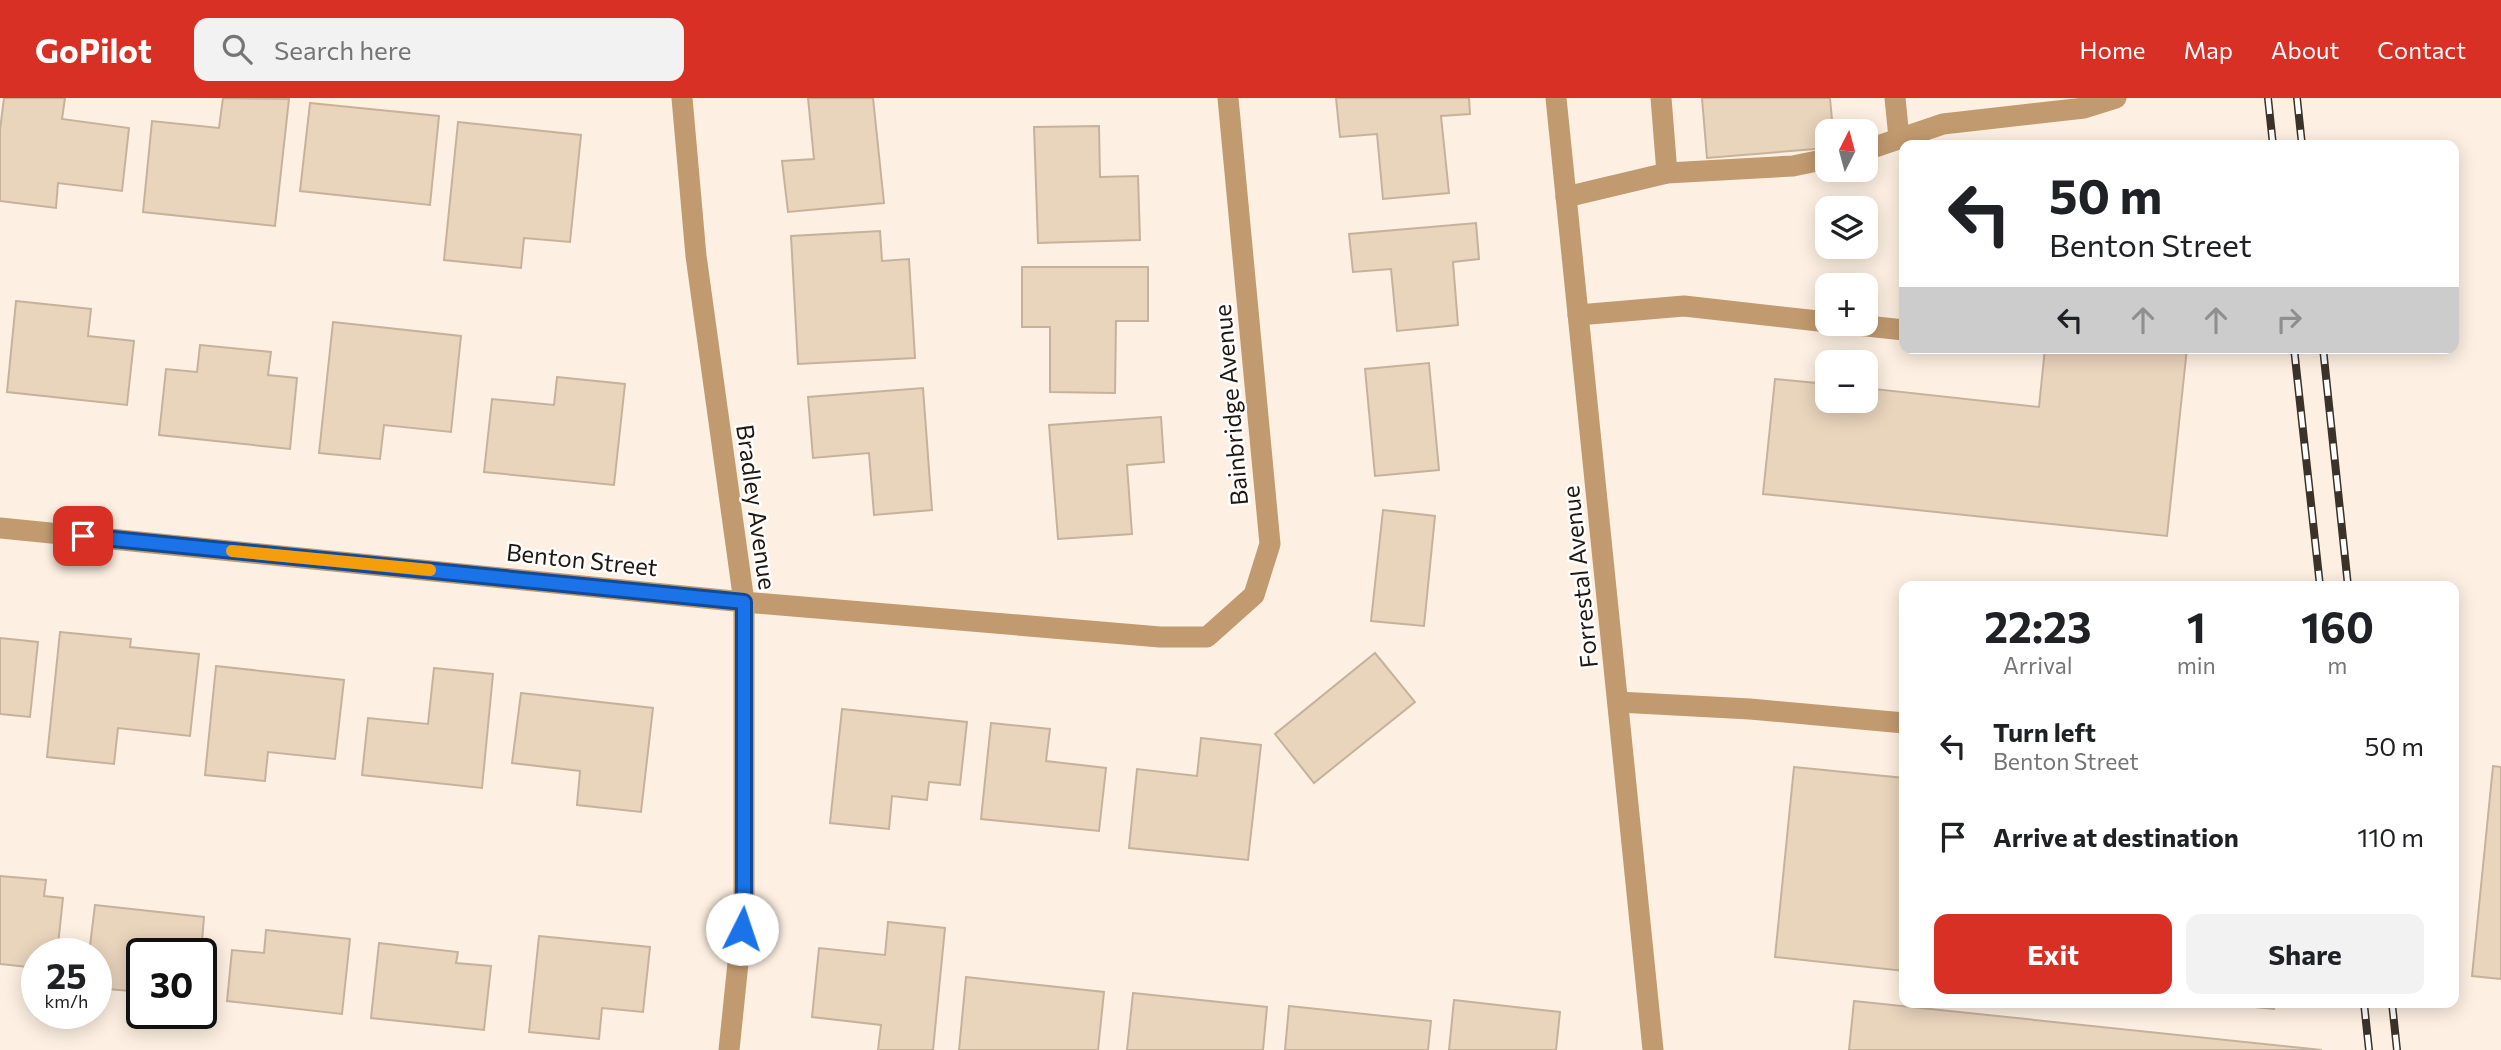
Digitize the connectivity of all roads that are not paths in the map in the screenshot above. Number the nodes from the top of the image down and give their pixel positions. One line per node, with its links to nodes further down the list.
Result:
1 (682, 98): 17 (street, Bradley Avenue)
2 (1227, 98): 18 (street, Bainbridge Avenue)
3 (1556, 98): 11 (street, Forrestal Avenue)
4 (1661, 98): 10 (street)
5 (1895, 98): 7 (street)
6 (2116, 98): 7 (street)
7 (1899, 138): 8 (street)
8 (1878, 146)
9 (1815, 161): 10 (street)
10 (1667, 173): 11 (street)
11 (1566, 197): 12 (street, Forrestal Avenue)
12 (1578, 315): 13 (street); 19 (street, Forrestal Avenue)
13 (1815, 320)
14 (1878, 327): 15 (street)
15 (1899, 329)
16 (0, 528): 17 (street, Benton Street)
17 (744, 602): 18 (street, Benton Street); 21 (street, Bradley Avenue)
18 (1160, 637)
19 (1618, 702): 20 (street); 22 (street, Forrestal Avenue)
20 (1899, 723)
21 (729, 1050)
22 (1653, 1050)

